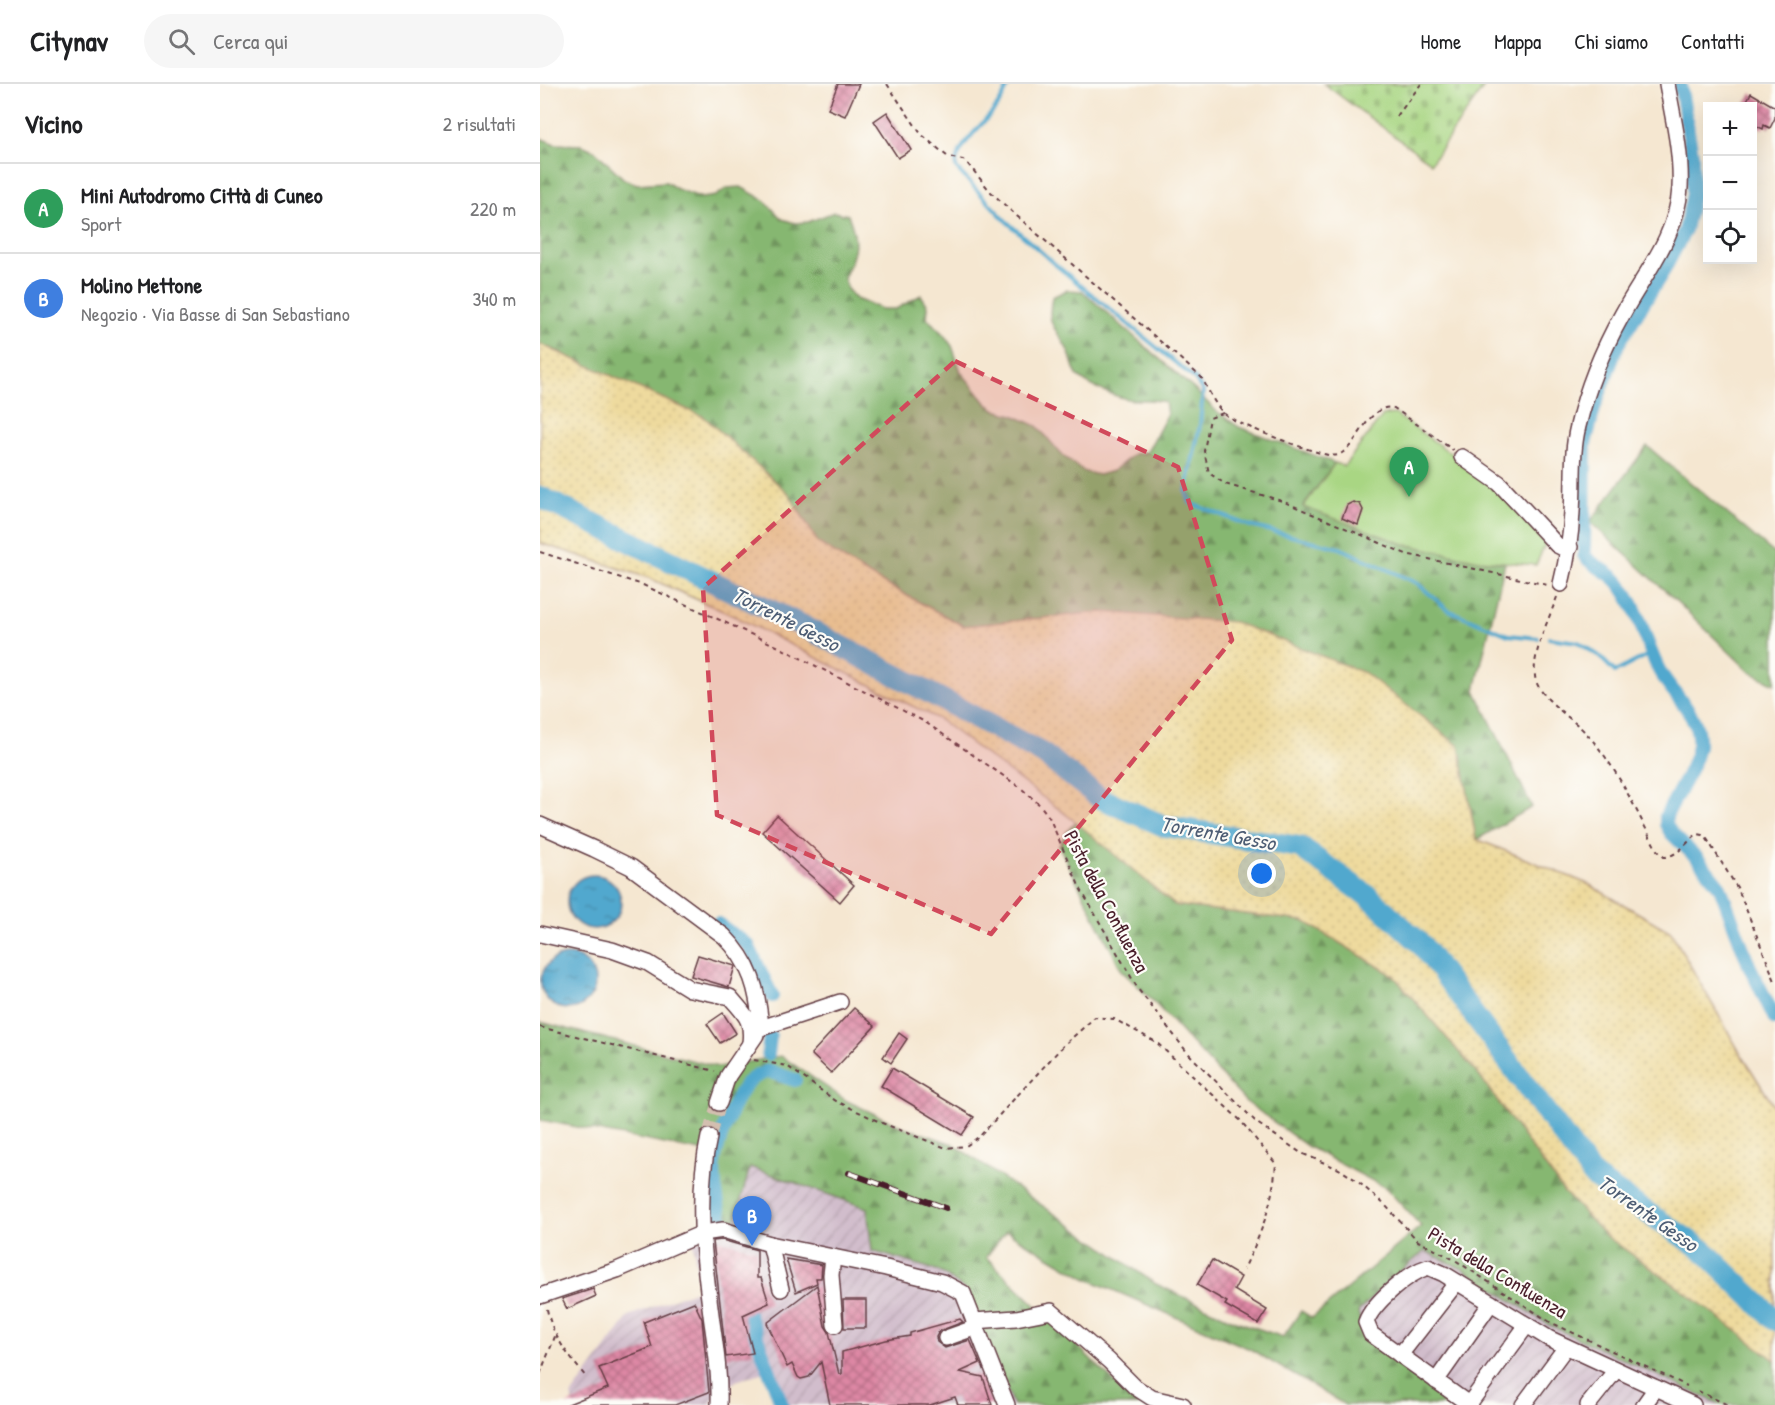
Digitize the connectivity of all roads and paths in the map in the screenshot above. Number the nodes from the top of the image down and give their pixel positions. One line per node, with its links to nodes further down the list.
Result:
1 (887, 84): 5 (path)
2 (1421, 84): 4 (path)
3 (1667, 84): 7 (street)
4 (1397, 116)
5 (1223, 413): 6 (path); 9 (path)
6 (1462, 457): 7 (street)
7 (1570, 547): 9 (street)
8 (540, 552): 48 (path, Pista della Confluenza)
9 (1561, 586): 12 (path)
10 (540, 825): 15 (street)
11 (540, 934): 16 (street)
12 (1775, 981)
13 (840, 1002): 15 (street)
14 (540, 1027): 17 (path)
15 (761, 1028): 16 (street)
16 (750, 1043): 17 (street)
17 (732, 1070): 18 (street); 23 (path)
18 (719, 1103)
19 (710, 1137): 20 (street)
20 (703, 1233): 21 (street); 26 (street); 40 (street)
21 (770, 1244): 22 (street); 25 (street)
22 (833, 1257): 28 (street); 29 (street)
23 (1244, 1269)
24 (1457, 1282): 27 (street); 34 (street); 34 (street)
25 (781, 1289)
26 (542, 1295): 31 (path)
27 (1491, 1303): 30 (street); 38 (street)
28 (975, 1324): 32 (street); 41 (street); 42 (street)
29 (835, 1325)
30 (1527, 1325): 33 (street); 43 (street)
31 (556, 1334): 36 (path); 37 (path)
32 (946, 1338)
33 (1566, 1347): 35 (street); 44 (street)
34 (1400, 1355): 38 (street)
35 (1616, 1370): 39 (street); 45 (street)
36 (540, 1374)
37 (587, 1378)
38 (1437, 1381): 43 (street)
39 (1656, 1388): 46 (street); 47 (street)
40 (719, 1405)
41 (1007, 1405)
42 (1183, 1405)
43 (1470, 1405)
44 (1523, 1405)
45 (1588, 1405)
46 (1644, 1405)
47 (1693, 1405)
48 (1728, 1405)

